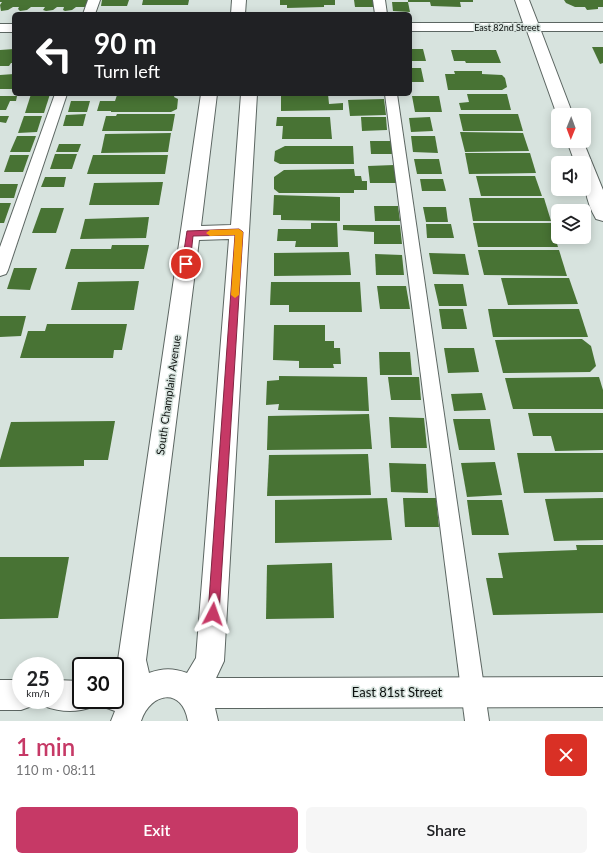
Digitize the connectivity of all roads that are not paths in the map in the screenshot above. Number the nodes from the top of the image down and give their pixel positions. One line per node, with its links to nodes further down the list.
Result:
1 (94, 0): 5 (lane)
2 (239, 0): 6 (street)
3 (379, 0): 7 (lane)
4 (522, 0): 8 (street)
5 (90, 12)
6 (238, 12)
7 (381, 12)
8 (532, 27): 9 (street, East 82nd Street); 12 (street, East 82nd Street); 17 (street)
9 (603, 27)
10 (0, 28): 11 (street)
11 (12, 28)
12 (412, 28)
13 (60, 96): 22 (lane)
14 (209, 96): 21 (street, South Champlain Avenue)
15 (249, 96): 20 (street)
16 (392, 96): 23 (lane)
17 (562, 108)
18 (591, 182): 19 (street)
19 (603, 214)
20 (239, 232): 21 (street); 25 (street)
21 (190, 233): 28 (street, South Champlain Avenue)
22 (0, 270)
23 (473, 692): 24 (street, East 81st Street); 25 (street, East 81st Street); 30 (lane)
24 (603, 692)
25 (192, 694): 28 (street); 29 (street)
26 (0, 695): 27 (street)
27 (12, 695)
28 (127, 704)
29 (203, 721)
30 (477, 721)

